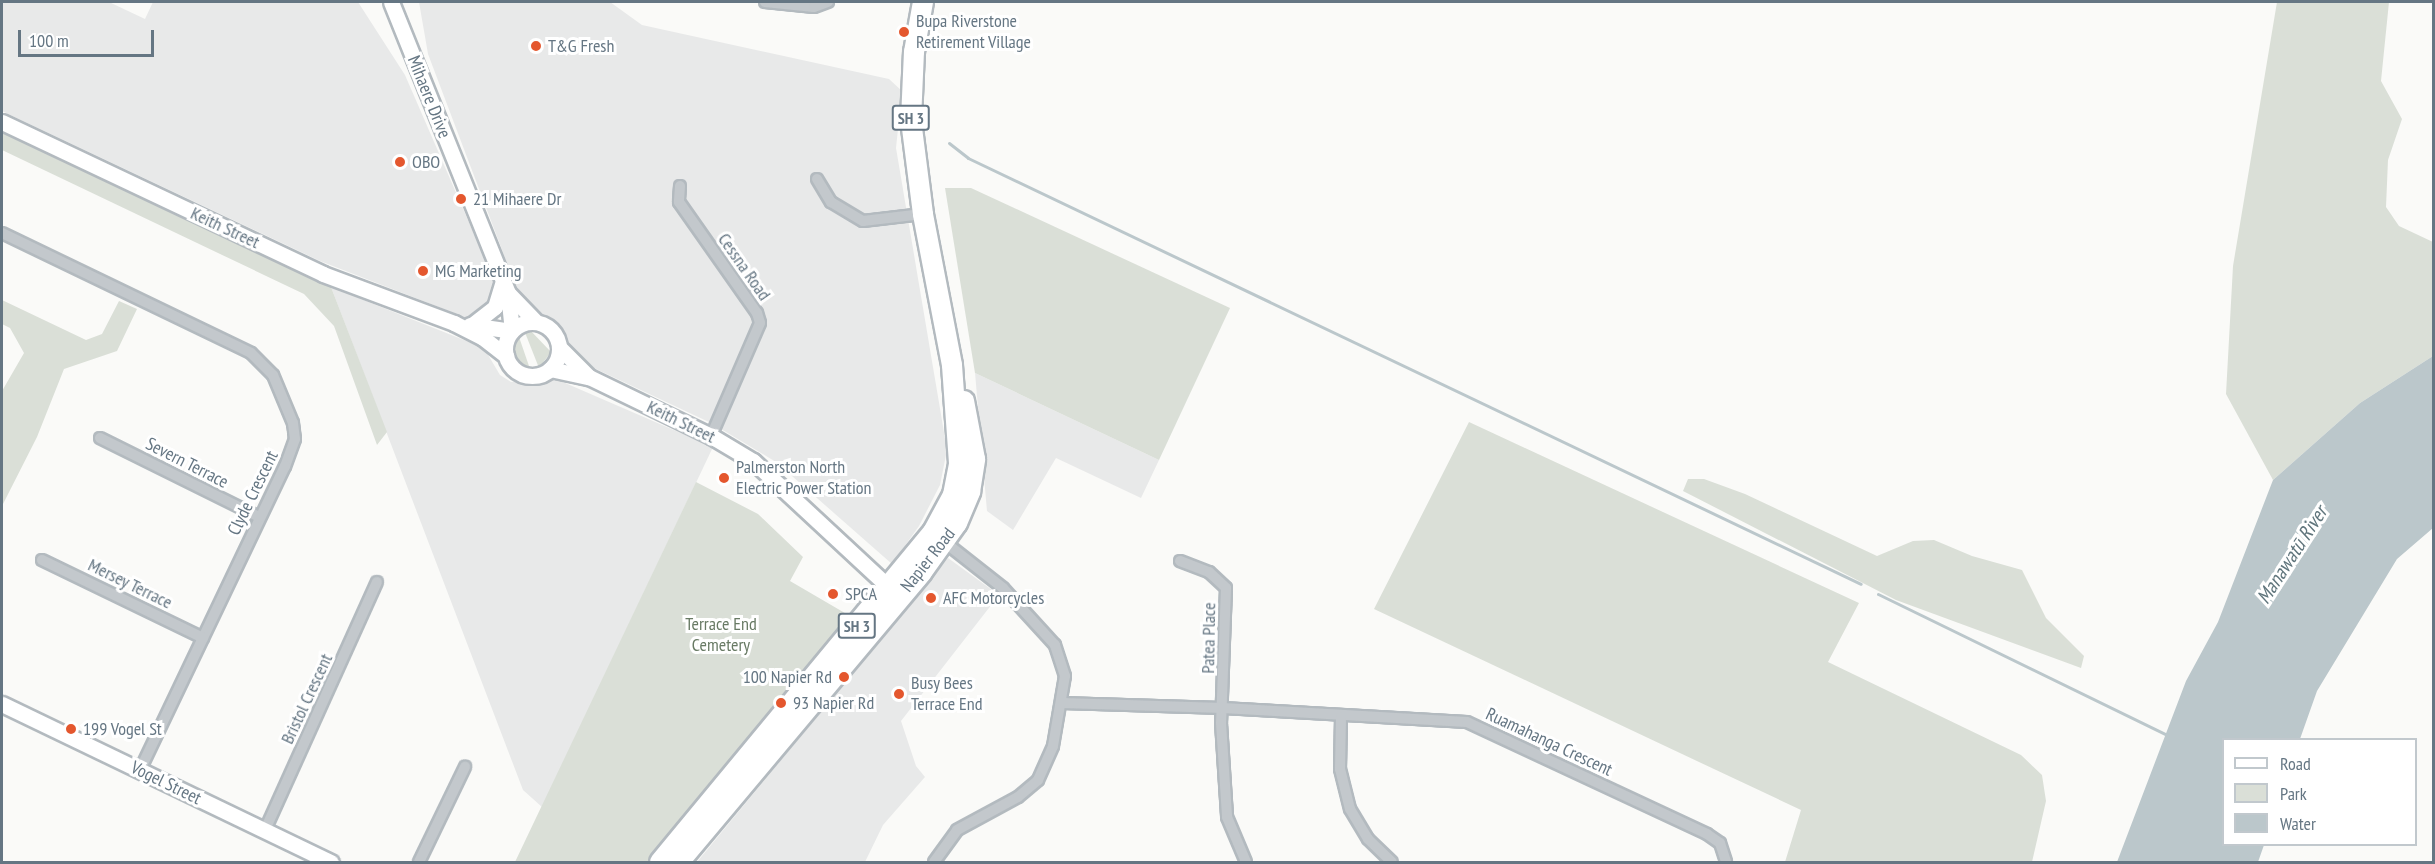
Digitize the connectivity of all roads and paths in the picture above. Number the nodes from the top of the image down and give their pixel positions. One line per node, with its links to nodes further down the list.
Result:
1 (391, 2): 10 (main road, Mihaere Drive)
2 (765, 2): 3 (street)
3 (828, 2)
4 (923, 2): 8 (highway, Napier Road / SH 3)
5 (2, 122): 13 (main road, Keith Street)
6 (817, 179): 8 (street)
7 (680, 186): 20 (street, Cessna Road)
8 (923, 214): 23 (highway, Napier Road / SH 3)
9 (2, 233): 22 (street, Clyde Crescent)
10 (502, 278): 11 (main road, Mihaere Drive); 14 (main road)
11 (508, 292): 12 (main road, Mihaere Drive); 15 (main road, Mihaere Drive)
12 (536, 322): 15 (main road); 16 (main road)
13 (454, 323): 14 (main road, Keith Street); 17 (main road, Keith Street)
14 (472, 325): 15 (main road, Keith Street)
15 (512, 331): 17 (main road)
16 (559, 347): 18 (main road); 19 (main road, Keith Street)
17 (506, 356): 18 (main road)
18 (550, 369): 19 (main road, Keith Street)
19 (589, 377): 20 (main road, Keith Street)
20 (711, 436): 27 (main road, Keith Street)
21 (100, 438): 22 (street, Severn Terrace)
22 (259, 518): 28 (street, Clyde Crescent)
23 (939, 537): 27 (highway, Napier Road / SH 3); 29 (street)
24 (42, 560): 28 (street, Mersey Terrace)
25 (1180, 561): 31 (street, Patea Place)
26 (377, 582): 36 (street, Bristol Crescent)
27 (894, 592): 35 (highway, Napier Road / SH 3)
28 (202, 638): 34 (street, Clyde Crescent)
29 (1062, 703): 31 (street, Ruamahanga Crescent); 41 (street)
30 (2, 704): 34 (main road, Vogel Street)
31 (1223, 708): 32 (street, Ruamahanga Crescent); 42 (street)
32 (1341, 717): 43 (street); 44 (street, Ruamahanga Crescent)
33 (465, 767): 38 (street)
34 (140, 770): 36 (main road, Vogel Street)
35 (698, 828): 39 (highway, Napier Road / SH 3); 40 (highway, Napier Road / SH 3)
36 (265, 830): 37 (main road, Vogel Street)
37 (331, 862)
38 (419, 862)
39 (660, 862)
40 (679, 862)
41 (934, 862)
42 (1246, 862)
43 (1392, 862)
44 (1726, 862)

